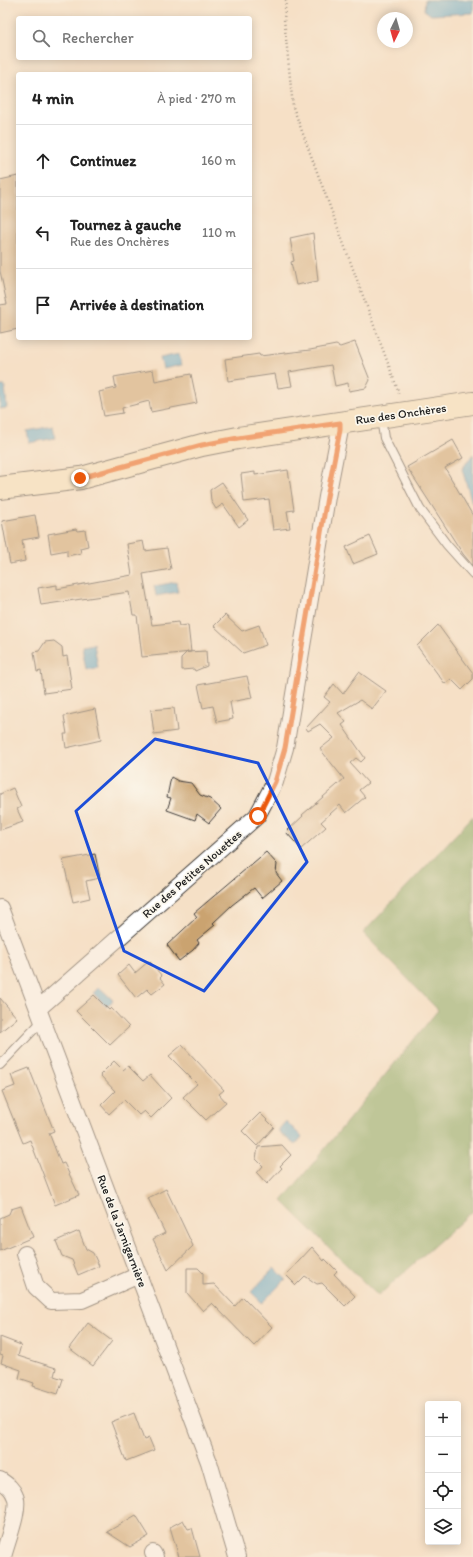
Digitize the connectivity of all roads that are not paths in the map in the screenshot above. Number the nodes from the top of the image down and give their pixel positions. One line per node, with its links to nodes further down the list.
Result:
1 (473, 403): 2 (street, Rue des Onchères)
2 (381, 417): 3 (street, Rue des Onchères); 5 (lane)
3 (340, 423): 4 (street, Rue des Onchères); 7 (street, Rue des Petites Nouettes)
4 (0, 488)
5 (473, 574)
6 (0, 908): 7 (street, Rue de la Jarnigarnière)
7 (41, 1014): 8 (lane); 10 (street, Rue de la Jarnigarnière)
8 (0, 1065)
9 (25, 1254): 10 (street)
10 (139, 1276): 13 (street, Rue de la Jarnigarnière)
11 (0, 1480): 12 (street)
12 (3, 1557)
13 (237, 1557)

